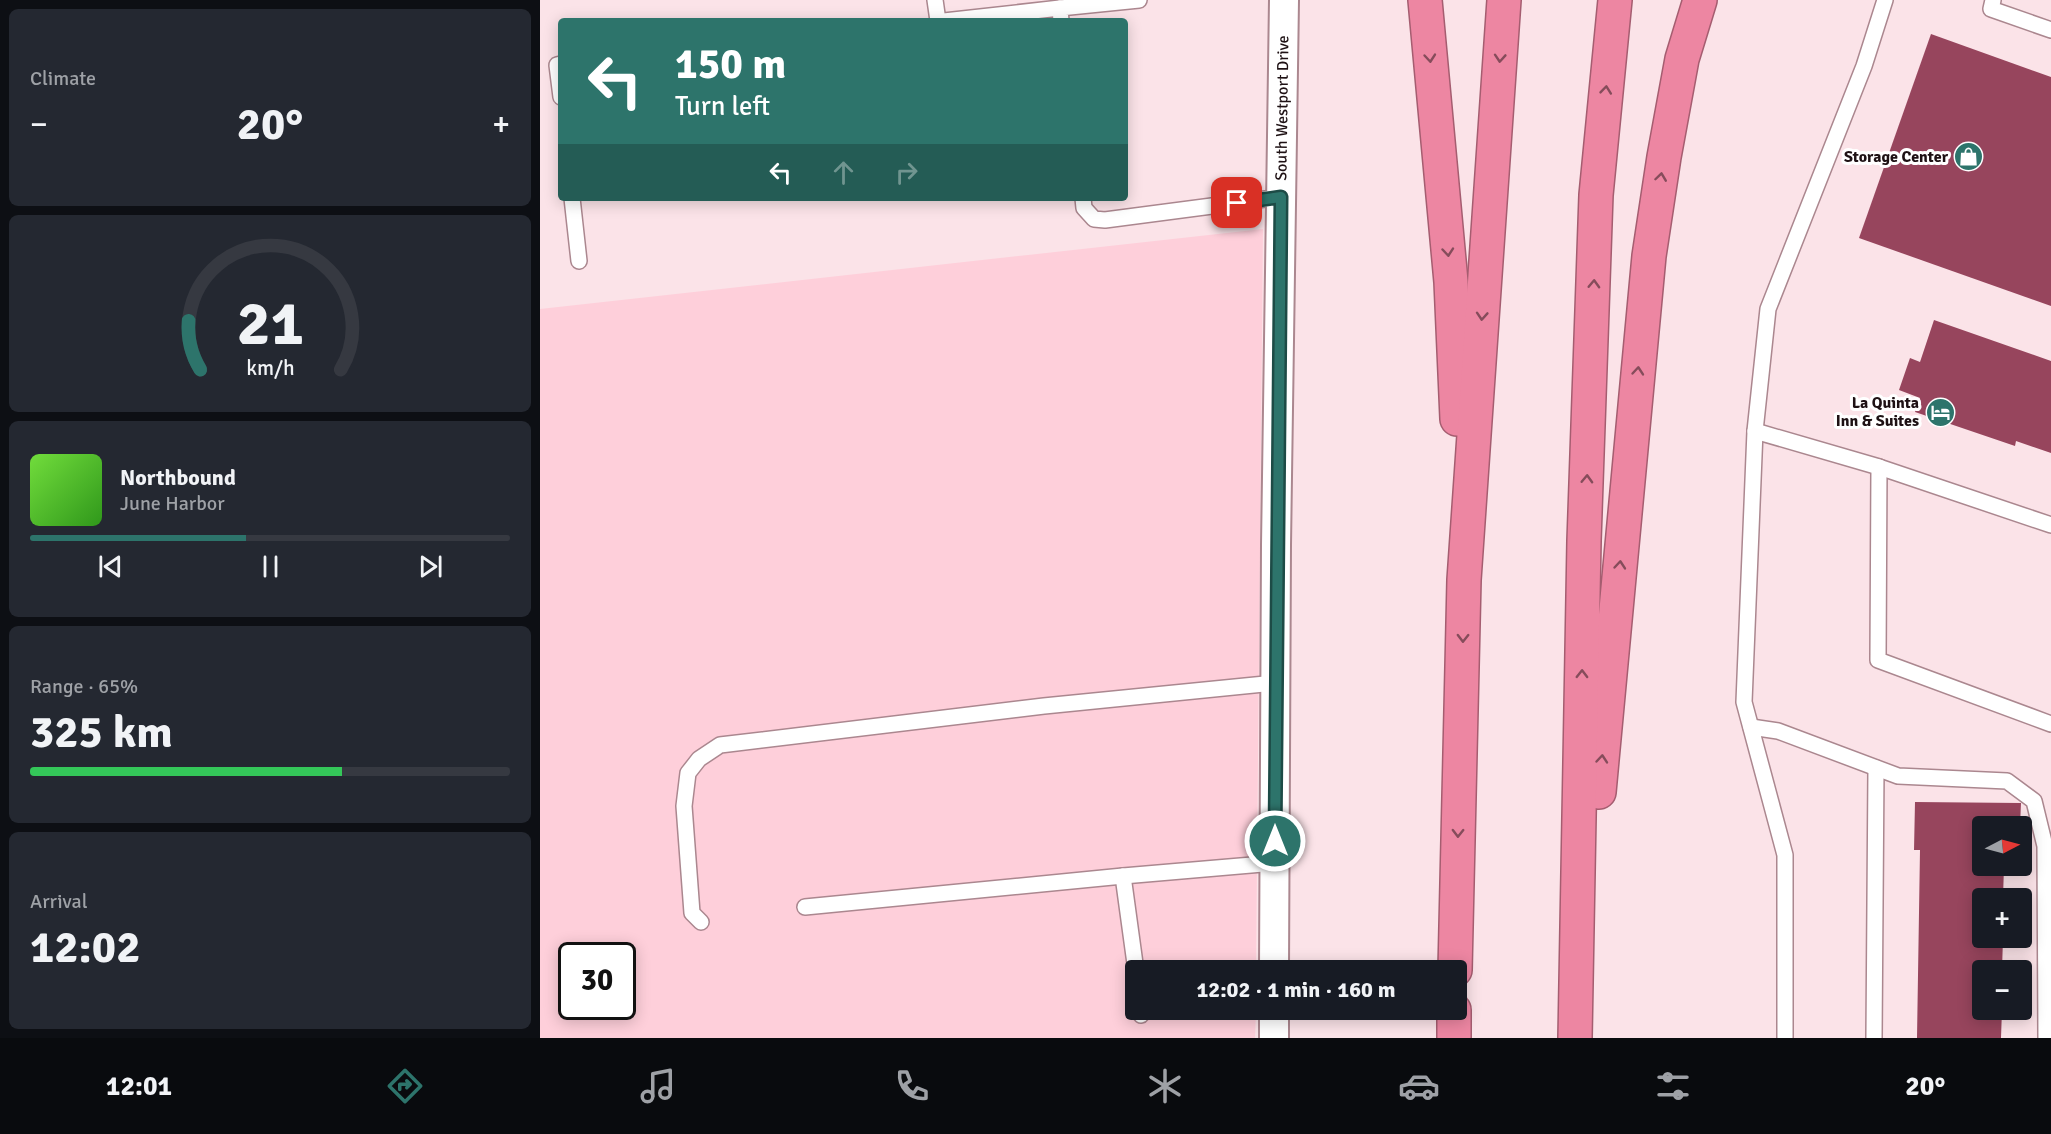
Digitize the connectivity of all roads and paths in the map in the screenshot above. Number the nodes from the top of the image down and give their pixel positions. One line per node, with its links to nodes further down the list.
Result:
1 (935, 0): 11 (lane)
2 (1139, 0): 10 (lane)
3 (1284, 0): 14 (street, South Westport Drive)
4 (1425, 0): 21 (highway, one-way to 21)
5 (1504, 0): 21 (highway, one-way to 21)
6 (1615, 0): 35 (highway, one-way to 6)
7 (1700, 0): 35 (highway, one-way to 7)
8 (1885, 0): 18 (lane)
9 (1993, 0): 13 (lane)
10 (1061, 14): 12 (lane)
11 (938, 18)
12 (994, 18)
13 (2051, 30)
14 (1281, 197): 16 (lane); 22 (street, South Westport Drive)
15 (572, 201): 17 (lane)
16 (1083, 201)
17 (579, 261)
18 (1755, 431): 19 (lane); 24 (lane)
19 (1879, 467): 20 (lane); 23 (lane)
20 (2051, 525)
21 (1464, 580): 32 (highway, one-way to 32)
22 (1275, 683): 26 (street, South Westport Drive); 29 (lane)
23 (2051, 724)
24 (1751, 727): 25 (lane); 38 (lane)
25 (1876, 768): 39 (lane); 40 (lane)
26 (1275, 863): 27 (lane); 31 (street, South Westport Drive)
27 (1124, 876): 28 (lane); 30 (lane)
28 (805, 907)
29 (701, 922)
30 (1135, 960)
31 (1274, 960)
32 (1455, 960)
33 (1274, 1020): 36 (street)
34 (1454, 1020): 37 (highway)
35 (1575, 1032)
36 (1274, 1038)
37 (1454, 1038)
38 (1785, 1038)
39 (1874, 1038)
40 (2046, 1038)

